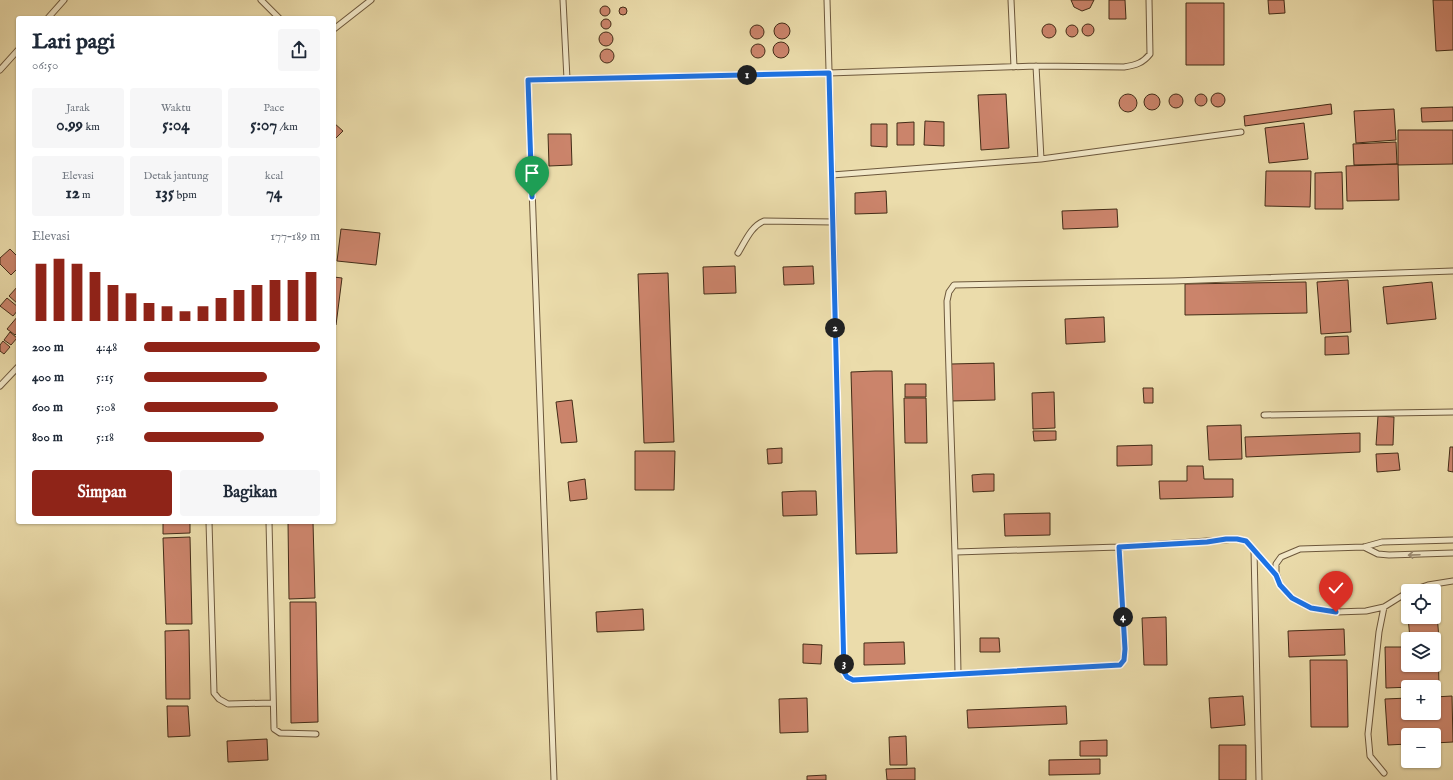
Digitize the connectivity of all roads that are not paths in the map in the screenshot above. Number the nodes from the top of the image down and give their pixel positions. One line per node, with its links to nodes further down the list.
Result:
1 (64, 0): 8 (lane)
2 (261, 0): 9 (lane)
3 (371, 0): 10 (lane)
4 (563, 0): 16 (lane)
5 (827, 0): 15 (lane)
6 (1011, 0): 13 (lane)
7 (1149, 0): 12 (lane)
8 (50, 16)
9 (277, 16)
10 (336, 27)
11 (16, 52): 14 (lane)
12 (1036, 66): 13 (lane); 18 (lane)
13 (1014, 67): 15 (lane)
14 (0, 70)
15 (829, 73): 16 (lane); 19 (lane)
16 (567, 79): 44 (lane)
17 (1241, 132): 18 (lane)
18 (1042, 159): 19 (lane)
19 (832, 175): 20 (lane)
20 (833, 222): 21 (lane); 40 (lane)
21 (738, 253)
22 (1453, 271): 33 (lane)
23 (16, 369): 24 (lane)
24 (0, 386)
25 (1453, 412): 26 (lane)
26 (1264, 415)
27 (209, 524): 41 (lane)
28 (269, 524): 41 (lane)
29 (1453, 540): 31 (lane)
30 (1119, 547): 32 (lane); 33 (lane); 40 (lane)
31 (1364, 547): 34 (lane, one-way to 31); 35 (lane)
32 (1254, 550): 35 (lane); 45 (lane)
33 (956, 552): 40 (lane)
34 (1453, 553)
35 (1276, 575): 39 (lane)
36 (1453, 580): 37 (lane)
37 (1433, 584)
38 (1401, 597): 39 (lane)
39 (1384, 607): 43 (lane)
40 (958, 674)
41 (272, 703): 42 (lane)
42 (316, 734)
43 (1384, 773)
44 (554, 780)
45 (1259, 780)

